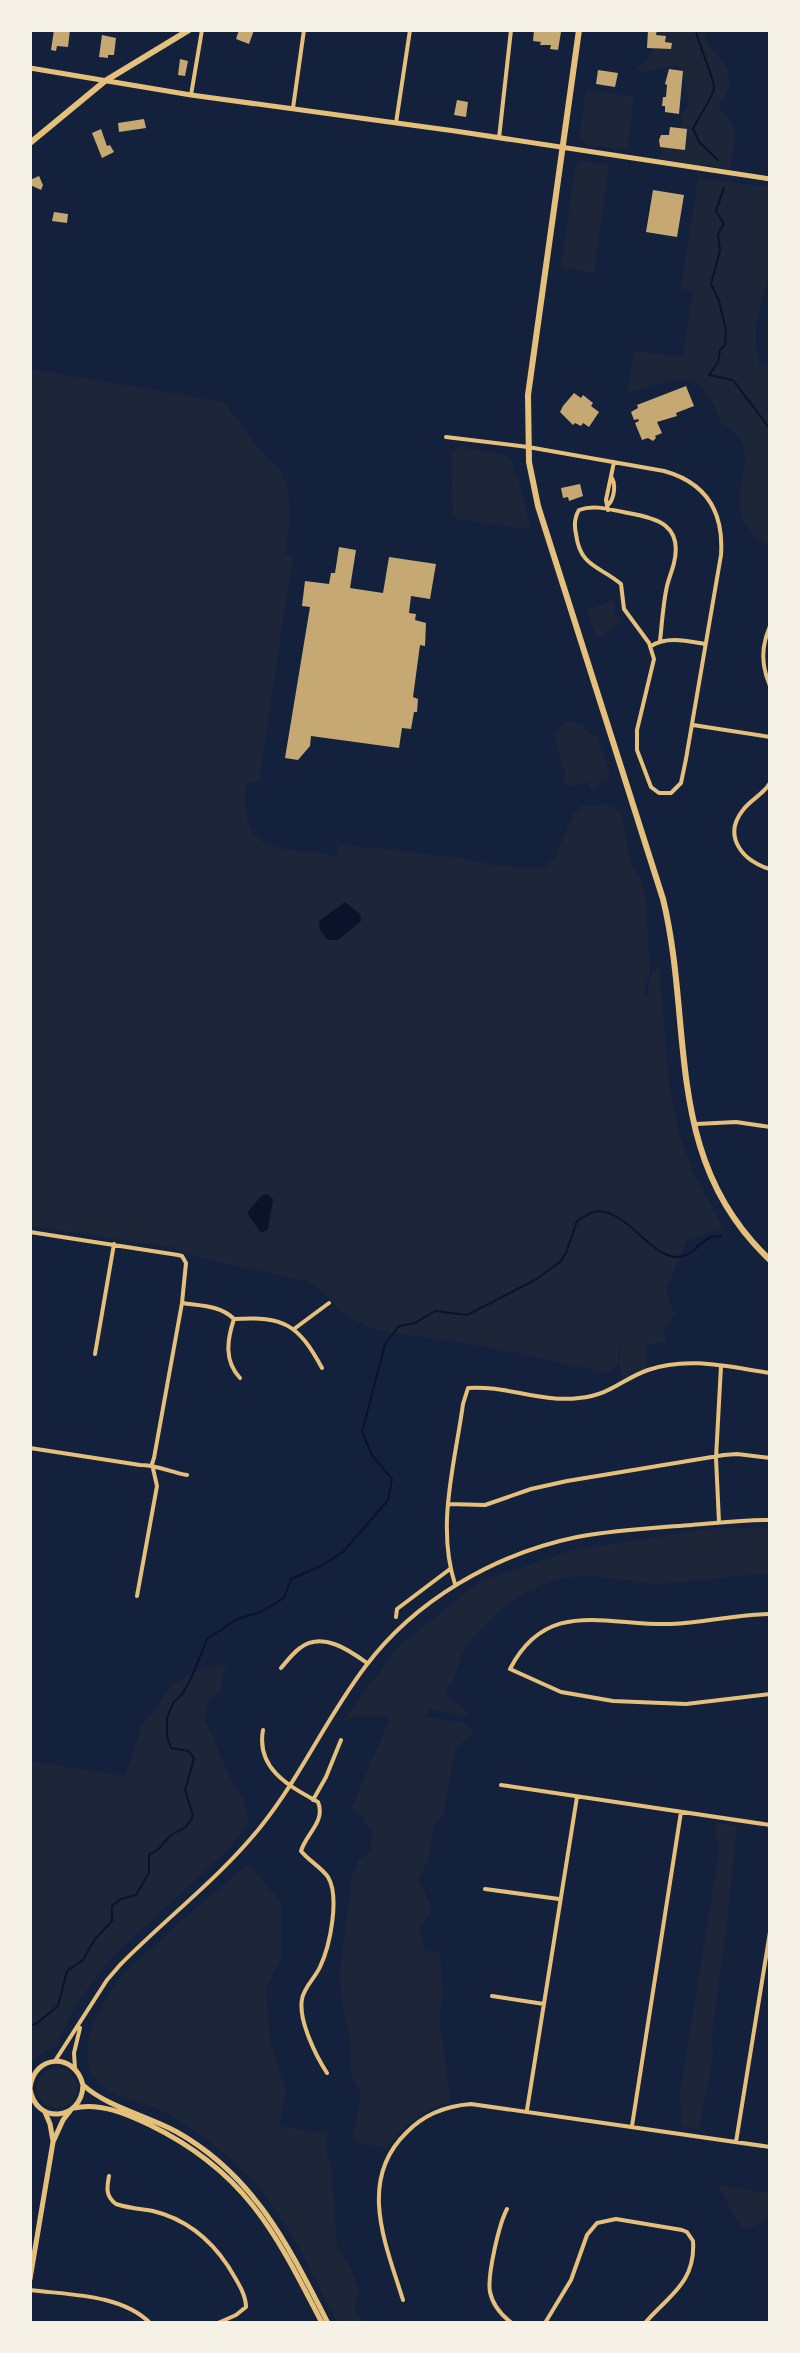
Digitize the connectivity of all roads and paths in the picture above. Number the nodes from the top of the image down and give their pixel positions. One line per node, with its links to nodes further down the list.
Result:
1 (189, 30): 8 (main road)
2 (202, 30): 9 (street)
3 (304, 30): 10 (street)
4 (410, 30): 11 (street)
5 (511, 30): 12 (street)
6 (579, 30): 14 (main road)
7 (30, 68): 8 (street)
8 (105, 81): 9 (street); 13 (main road)
9 (191, 95): 10 (street)
10 (293, 108): 11 (street)
11 (396, 123): 12 (street)
12 (499, 138): 14 (street)
13 (30, 143)
14 (563, 149): 15 (street); 17 (main road)
15 (770, 179)
16 (446, 437): 17 (street)
17 (528, 447): 18 (street); 29 (main road)
18 (614, 462): 19 (street); 22 (street)
19 (608, 507): 21 (street); 23 (street)
20 (770, 626): 24 (street)
21 (660, 641): 22 (street); 23 (street)
22 (705, 644): 25 (street)
23 (651, 646): 25 (street)
24 (770, 686)
25 (693, 725): 26 (street)
26 (770, 737)
27 (770, 783): 28 (street)
28 (770, 869)
29 (693, 1124): 30 (street); 33 (main road)
30 (770, 1127)
31 (30, 1232): 32 (street)
32 (114, 1244): 34 (street); 38 (street)
33 (770, 1260)
34 (182, 1303): 36 (street); 46 (street)
35 (329, 1303): 37 (street)
36 (234, 1319): 37 (street); 42 (street)
37 (294, 1329): 40 (street)
38 (95, 1354)
39 (721, 1366): 41 (street); 44 (street); 48 (street)
40 (322, 1368)
41 (770, 1373)
42 (240, 1378)
43 (30, 1448): 46 (street)
44 (716, 1458): 45 (street); 48 (street); 50 (street)
45 (770, 1458)
46 (152, 1464): 47 (street); 53 (street)
47 (187, 1475)
48 (449, 1504): 51 (street)
49 (770, 1520): 50 (street)
50 (719, 1522): 52 (street)
51 (450, 1569): 52 (street); 55 (street)
52 (456, 1585): 56 (street)
53 (137, 1596)
54 (770, 1614): 58 (street)
55 (396, 1617)
56 (368, 1664): 57 (street); 62 (street)
57 (281, 1668)
58 (770, 1694)
59 (263, 1730): 62 (street)
60 (341, 1740): 64 (street)
61 (501, 1785): 63 (street)
62 (289, 1786): 64 (street); 72 (street)
63 (577, 1797): 65 (street); 68 (street)
64 (313, 1800): 76 (street)
65 (681, 1812): 66 (street); 82 (street)
66 (770, 1825)
67 (485, 1889): 68 (street)
68 (559, 1899): 71 (street)
69 (770, 1932): 84 (street)
70 (492, 1996): 71 (street)
71 (544, 2004): 80 (street)
72 (80, 2024): 73 (street); 74 (street)
73 (55, 2061): 74 (street); 75 (street)
74 (75, 2069): 77 (street)
75 (33, 2072): 78 (street)
76 (327, 2073)
77 (83, 2085): 79 (street); 93 (street)
78 (30, 2092): 81 (street)
79 (72, 2109): 81 (street); 83 (street); 93 (street)
80 (527, 2111): 82 (street); 90 (street)
81 (45, 2112): 83 (street)
82 (632, 2126): 84 (street)
83 (53, 2142): 88 (street)
84 (736, 2142): 85 (street)
85 (770, 2147)
86 (109, 2176): 92 (street)
87 (507, 2209): 94 (street)
88 (30, 2279)
89 (30, 2290): 91 (street)
90 (403, 2300)
91 (150, 2323)
92 (218, 2323)
93 (325, 2323)
94 (512, 2323)
95 (545, 2323): 96 (street)
96 (645, 2323)

